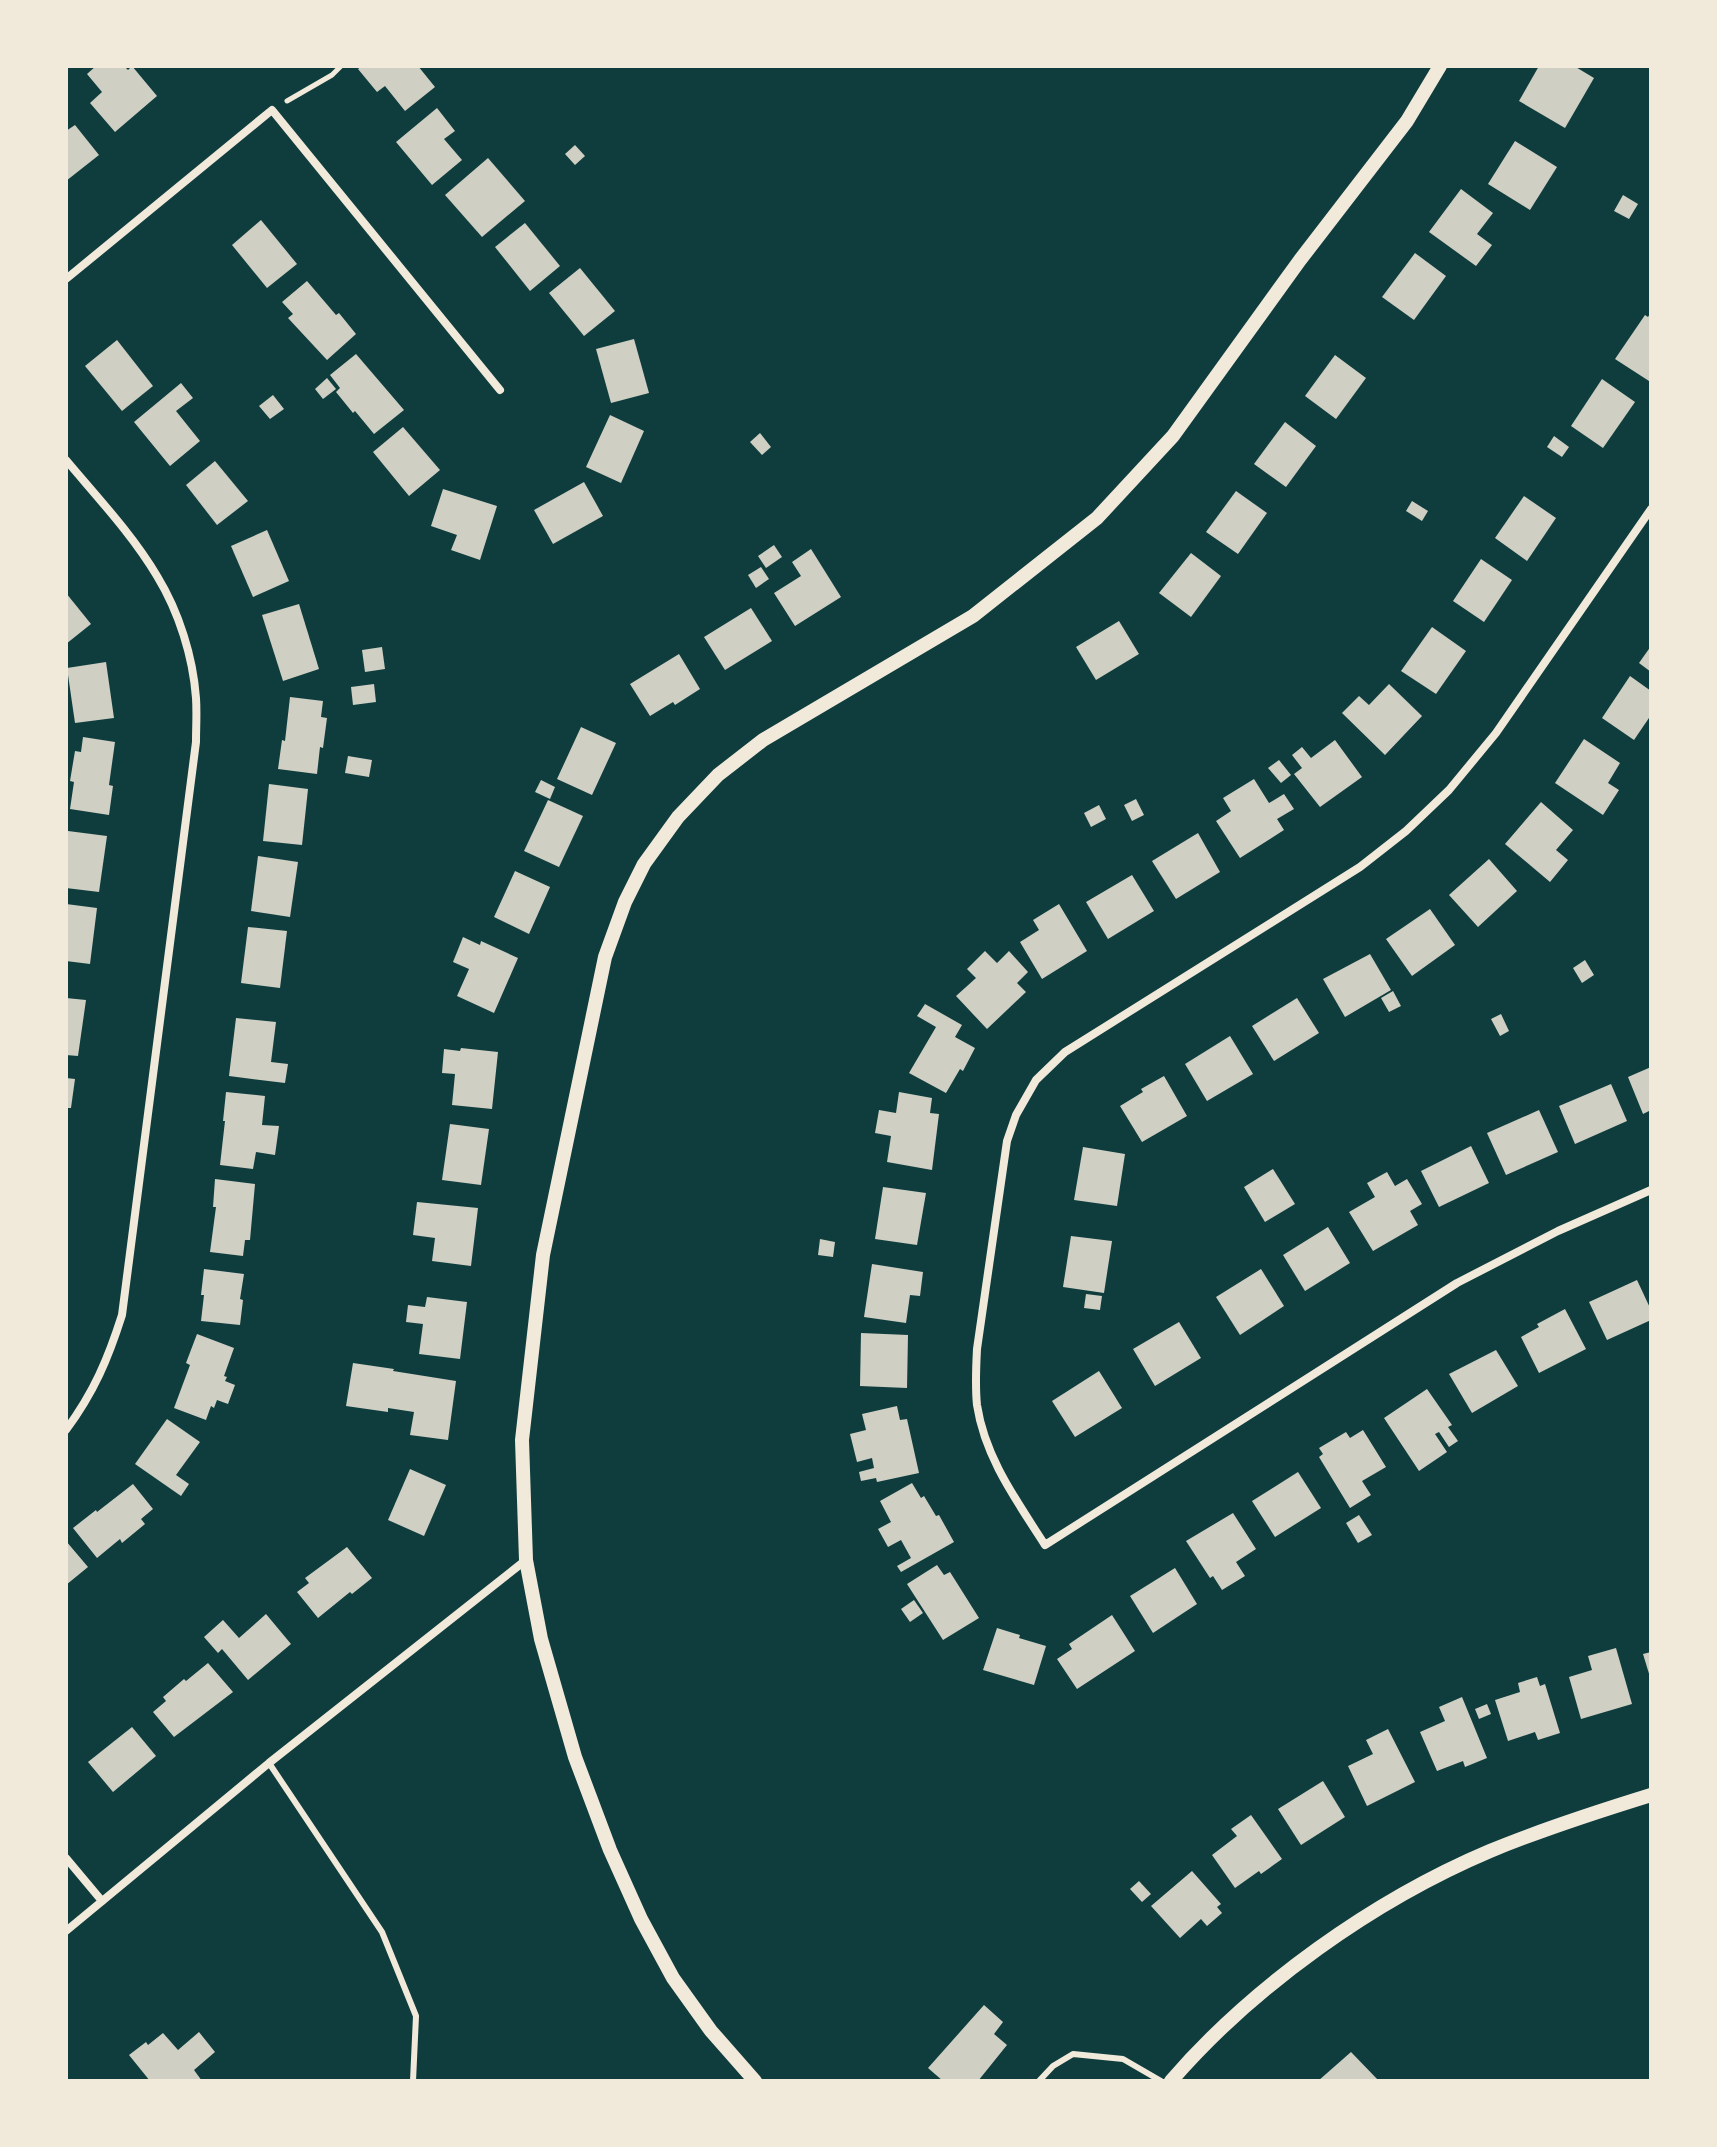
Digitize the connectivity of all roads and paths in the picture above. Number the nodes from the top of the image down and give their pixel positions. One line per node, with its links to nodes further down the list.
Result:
1 (341, 66): 3 (path)
2 (1440, 66): 10 (street)
3 (272, 110): 4 (street); 5 (street)
4 (66, 279)
5 (500, 390)
6 (66, 460): 9 (street)
7 (1651, 509): 8 (street)
8 (1651, 1190)
9 (66, 1430)
10 (526, 1560): 11 (street); 17 (street)
11 (269, 1763): 14 (street); 16 (lane)
12 (1651, 1795): 20 (street)
13 (66, 1858): 14 (street)
14 (102, 1901): 15 (street)
15 (66, 1931)
16 (413, 2081)
17 (755, 2081)
18 (1039, 2081): 19 (lane)
19 (1161, 2081)
20 (1171, 2081)

